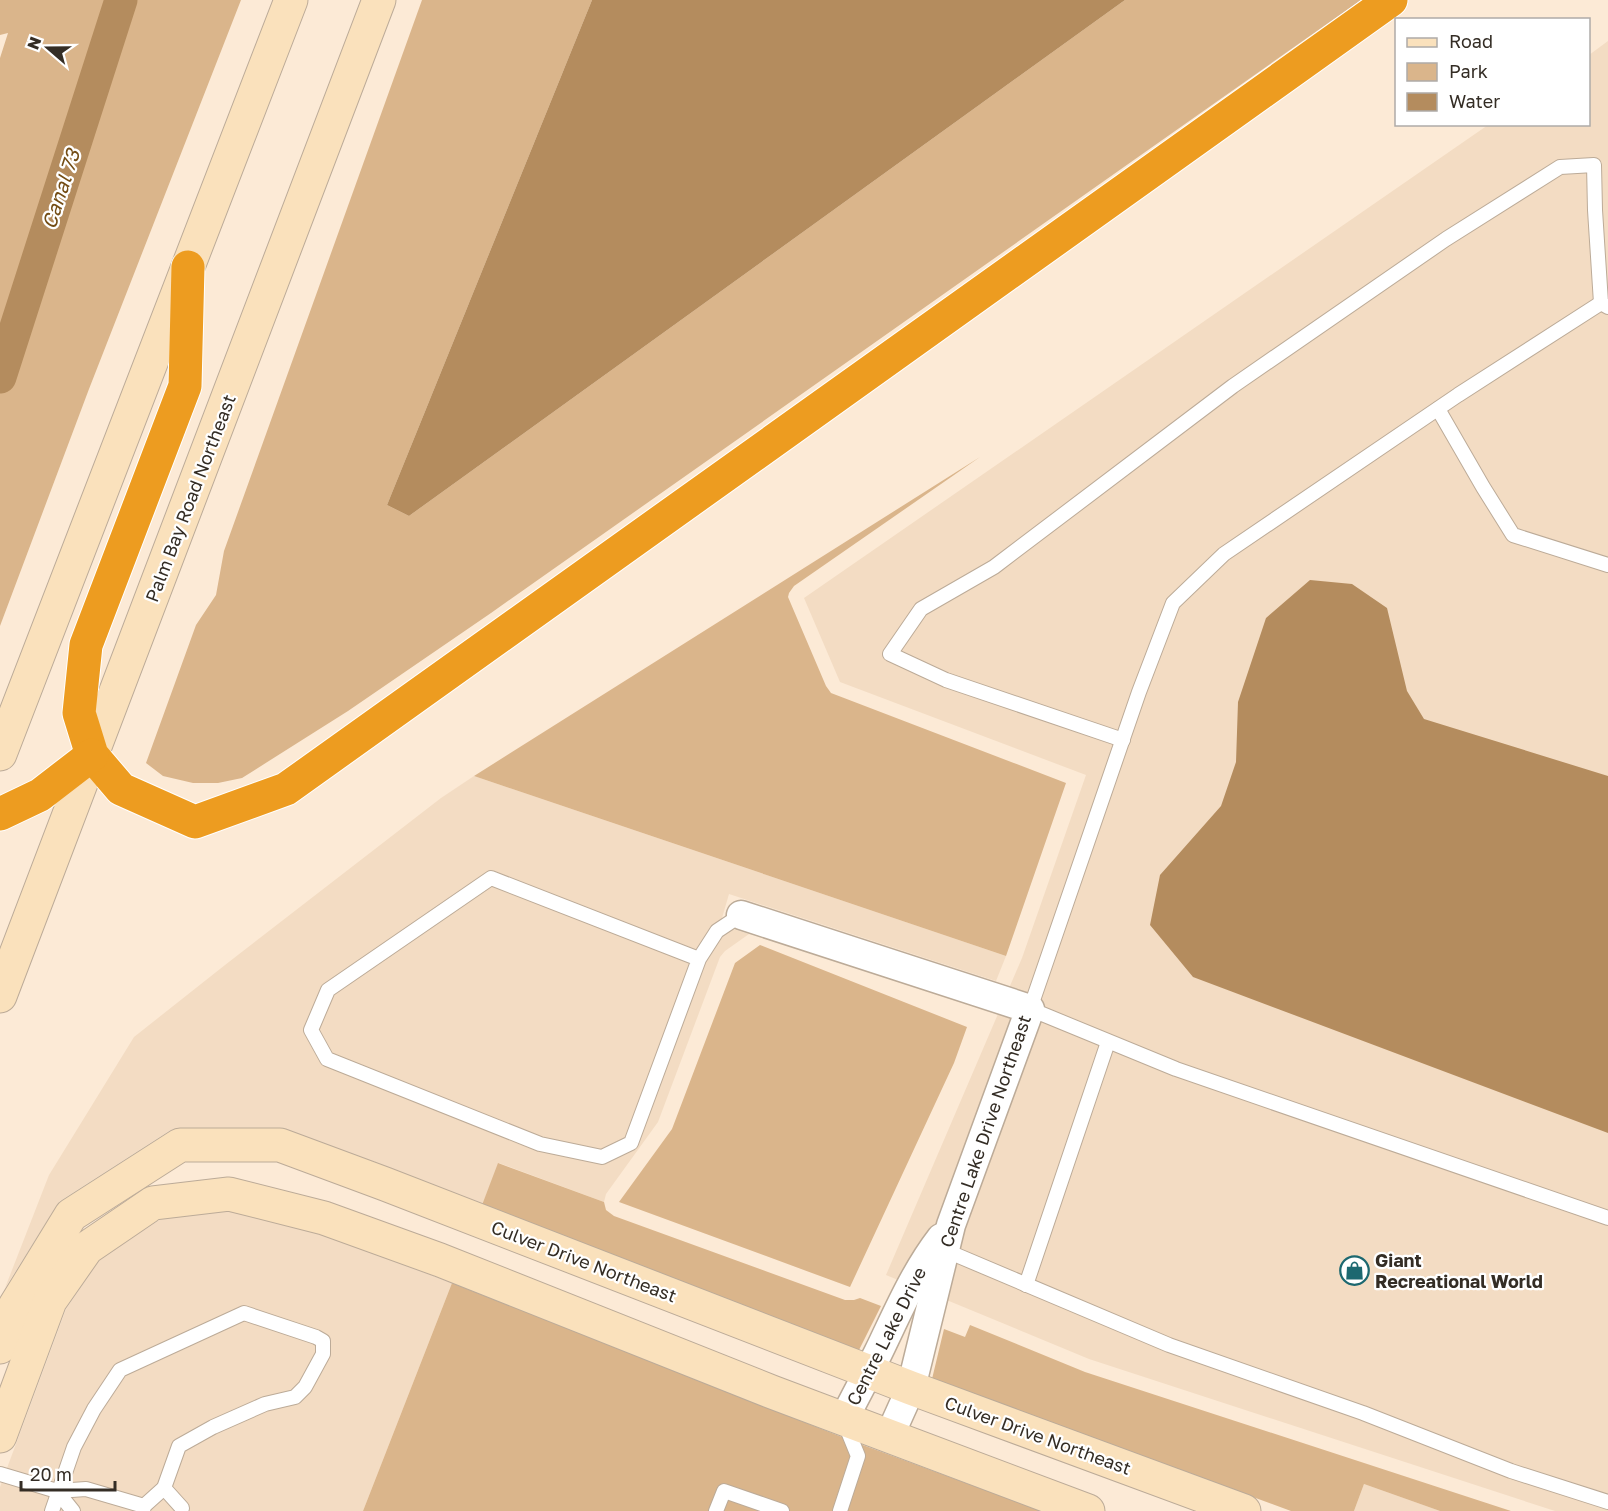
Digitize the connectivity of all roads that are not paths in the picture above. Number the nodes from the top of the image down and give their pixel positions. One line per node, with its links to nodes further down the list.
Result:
1 (291, 0): 4 (street)
2 (379, 0): 10 (street, Palm Bay Road Northeast)
3 (1391, 0): 10 (highway)
4 (188, 267): 9 (street); 10 (highway)
5 (1605, 305): 6 (lane); 8 (lane)
6 (1438, 409): 7 (lane); 8 (lane)
7 (1608, 565)
8 (1123, 740): 15 (lane)
9 (0, 754)
10 (92, 755): 11 (highway); 14 (street, Palm Bay Road Northeast)
11 (0, 813)
12 (741, 915): 13 (lane); 15 (street, Centre Lake Drive Northeast)
13 (699, 958): 13 (lane)
14 (0, 996)
15 (1030, 1009): 16 (lane); 18 (street, Centre Lake Drive Northeast)
16 (1108, 1042): 17 (lane); 19 (lane)
17 (1608, 1218)
18 (944, 1240): 19 (lane); 21 (street, Centre Lake Drive); 22 (street, Centre Lake Drive Northeast)
19 (1026, 1285): 30 (lane)
20 (0, 1347): 21 (street, Culver Drive Northeast)
21 (869, 1371): 22 (street, Culver Drive Northeast); 23 (street, Centre Lake Drive)
22 (911, 1388): 25 (street, Centre Lake Drive Northeast); 39 (street, Culver Drive Northeast)
23 (844, 1419): 24 (street); 25 (street); 26 (lane)
24 (0, 1436)
25 (889, 1437): 26 (lane); 38 (street)
26 (858, 1456): 37 (lane)
27 (0, 1474): 29 (lane)
28 (164, 1488): 29 (lane); 31 (lane); 32 (lane)
29 (57, 1491): 31 (lane); 33 (lane); 34 (lane)
30 (1608, 1502)
31 (143, 1508)
32 (182, 1508)
33 (52, 1511)
34 (73, 1511)
35 (716, 1511): 36 (lane)
36 (782, 1511)
37 (840, 1511)
38 (1088, 1511)
39 (1244, 1511)

